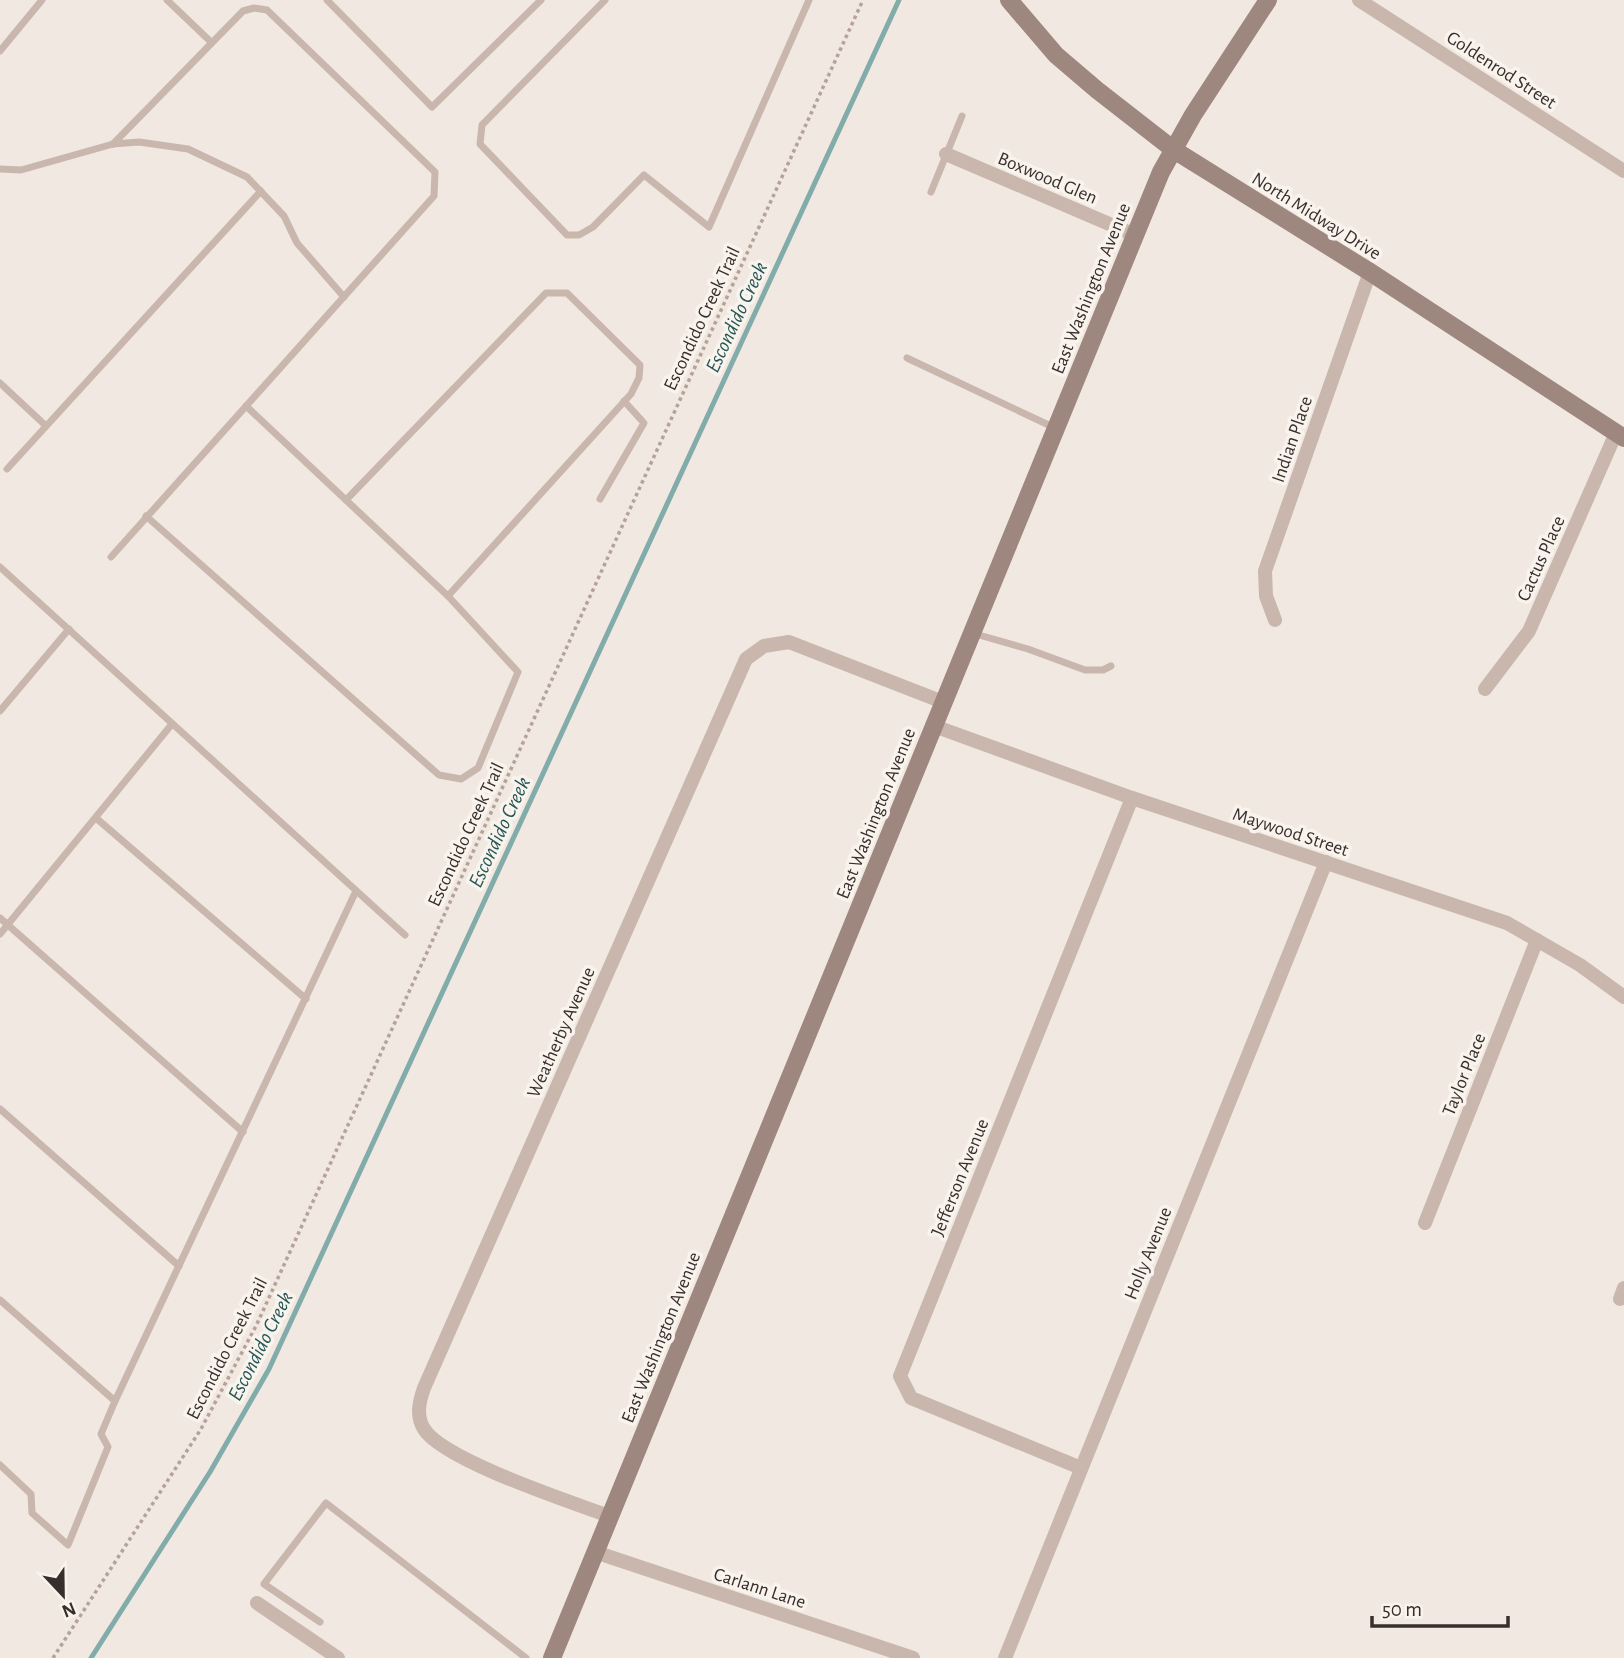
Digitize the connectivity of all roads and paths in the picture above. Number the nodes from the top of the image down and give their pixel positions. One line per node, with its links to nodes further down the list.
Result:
1 (42, 0): 12 (lane)
2 (167, 0): 11 (lane)
3 (327, 0): 4 (lane)
4 (541, 0)
5 (605, 0): 6 (lane)
6 (809, 0)
7 (863, 0): 70 (path, Escondido Creek Trail)
8 (1009, 0): 15 (main road, North Midway Drive)
9 (1268, 0): 15 (main road, East Washington Avenue)
10 (1359, 0): 18 (street, Goldenrod Street)
11 (211, 42): 14 (lane); 23 (lane)
12 (0, 51)
13 (962, 116): 16 (lane)
14 (113, 144): 17 (lane); 19 (lane)
15 (1174, 150): 21 (main road, East Washington Avenue); 22 (main road, North Midway Drive)
16 (946, 154): 20 (lane); 21 (street, Boxwood Glen)
17 (0, 169)
18 (1624, 171)
19 (261, 191): 23 (lane); 28 (lane)
20 (930, 192)
21 (1135, 235): 29 (main road, East Washington Avenue)
22 (1370, 272): 30 (main road, North Midway Drive); 38 (street, Indian Place)
23 (344, 297): 27 (lane)
24 (907, 358): 29 (lane)
25 (0, 383): 28 (lane)
26 (624, 401): 32 (lane); 33 (lane); 37 (lane)
27 (246, 406): 33 (lane); 34 (lane)
28 (45, 425): 31 (lane)
29 (1055, 428): 40 (main road, East Washington Avenue)
30 (1620, 436): 42 (street, Cactus Place)
31 (7, 469)
32 (600, 499)
33 (346, 500): 37 (lane)
34 (146, 516): 35 (lane); 37 (lane)
35 (111, 557)
36 (0, 567): 39 (lane)
37 (448, 596)
38 (1275, 620)
39 (69, 629): 44 (lane); 45 (lane)
40 (972, 633): 41 (lane); 43 (main road, East Washington Avenue)
41 (1111, 666)
42 (1485, 689)
43 (943, 702): 46 (main road, East Washington Avenue); 66 (street, Weatherby Avenue)
44 (0, 711)
45 (172, 724): 48 (lane); 50 (lane)
46 (934, 726): 47 (street, Maywood Street); 66 (main road, East Washington Avenue)
47 (1132, 798): 49 (street, Maywood Street); 65 (street, Jefferson Avenue)
48 (96, 818): 52 (lane); 57 (lane)
49 (1326, 862): 55 (street, Maywood Street); 65 (street, Holly Avenue)
50 (356, 891): 54 (lane); 57 (lane)
51 (0, 918): 52 (lane)
52 (8, 924): 53 (lane); 59 (lane)
53 (0, 934)
54 (405, 934)
55 (1537, 940): 56 (street, Maywood Street); 60 (street, Taylor Place)
56 (1624, 997)
57 (306, 999): 59 (lane)
58 (0, 1109): 61 (lane)
59 (243, 1132): 61 (lane)
60 (1424, 1223)
61 (179, 1266): 63 (lane)
62 (0, 1300): 63 (lane)
63 (115, 1401): 64 (lane)
64 (0, 1465)
65 (1081, 1468): 75 (street, Holly Avenue)
66 (609, 1516): 67 (main road, East Washington Avenue)
67 (595, 1552): 73 (main road, East Washington Avenue); 74 (street, Carlann Lane)
68 (257, 1604): 71 (street)
69 (320, 1622): 72 (lane)
70 (53, 1658)
71 (338, 1658)
72 (526, 1658)
73 (552, 1658)
74 (913, 1658)
75 (1005, 1658)

